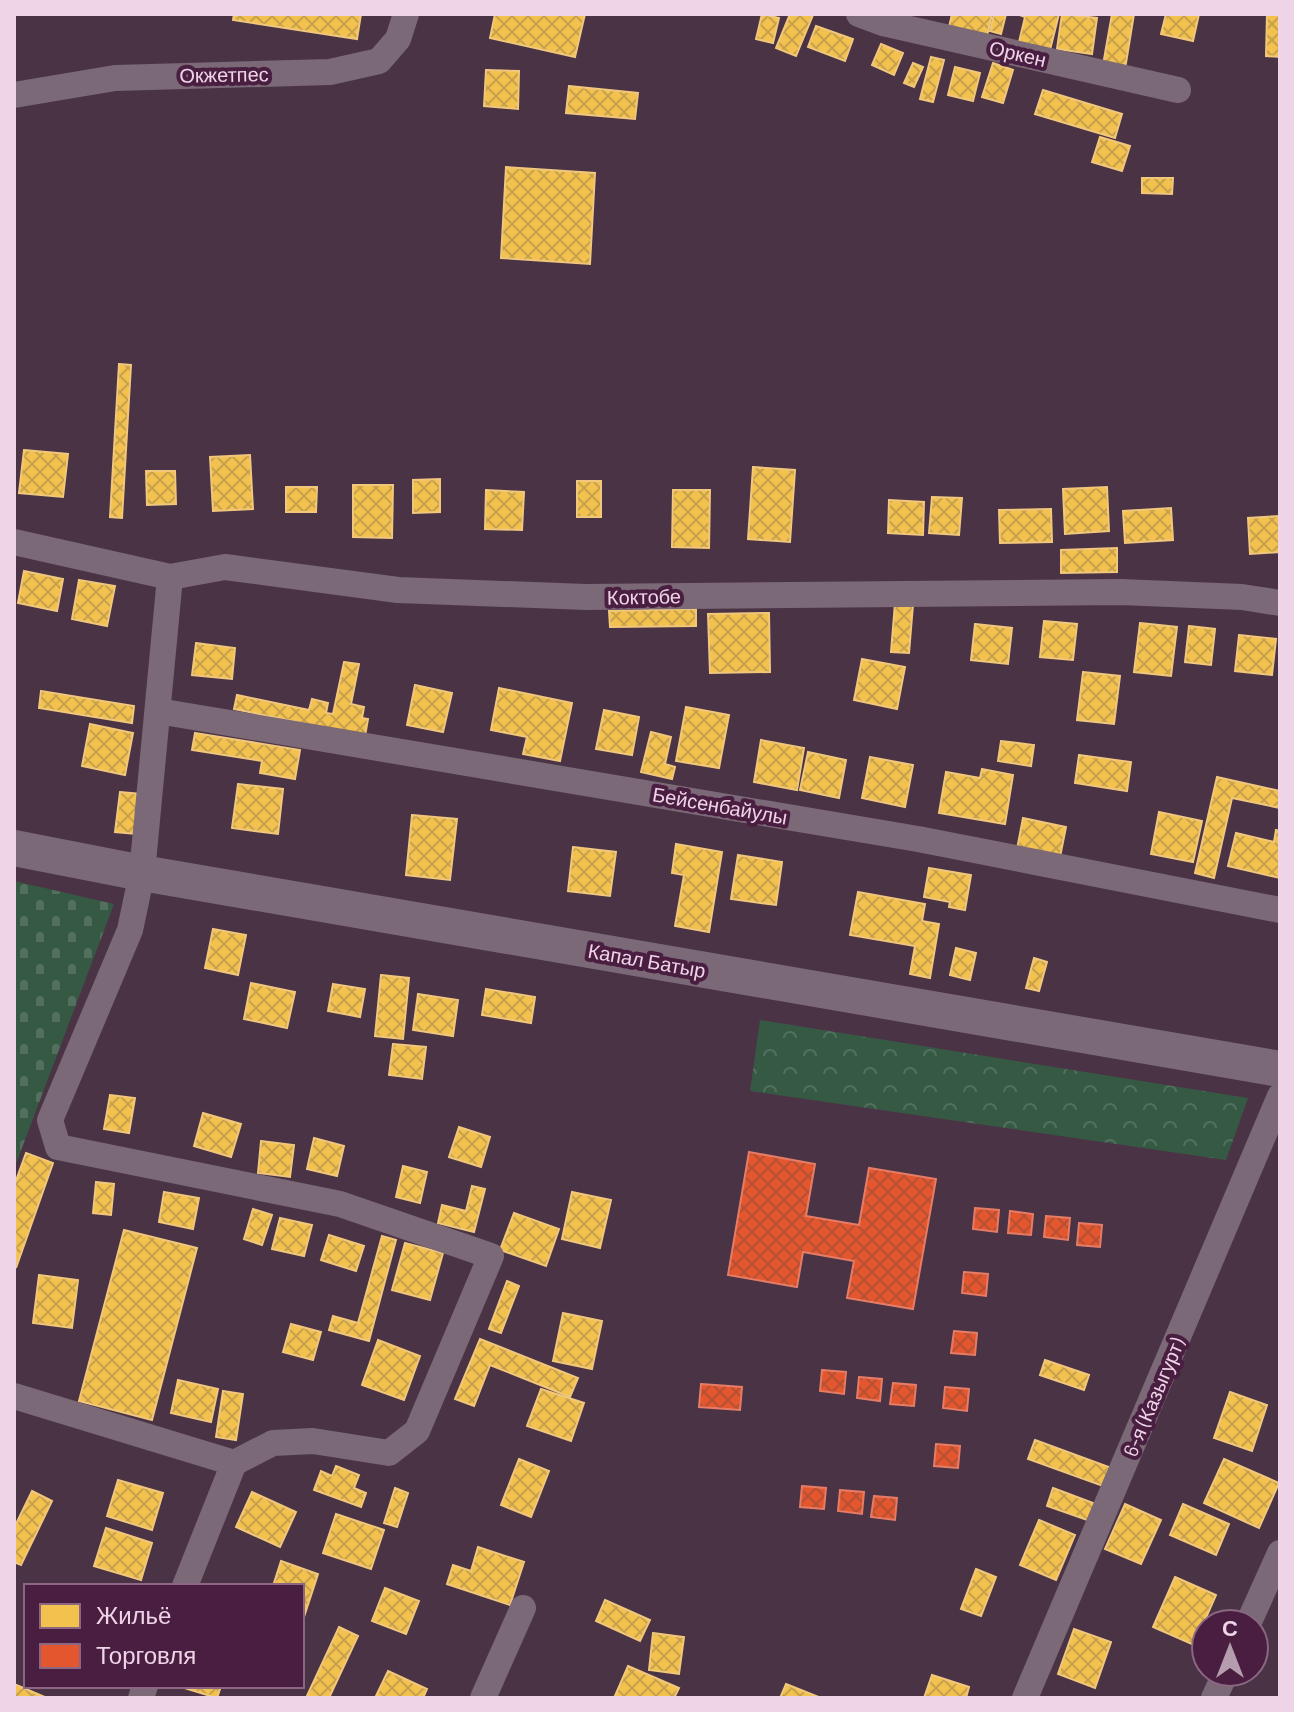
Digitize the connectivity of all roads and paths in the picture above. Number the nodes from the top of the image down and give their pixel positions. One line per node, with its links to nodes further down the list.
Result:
1 (406, 14): 4 (street, Окжетпес)
2 (859, 14): 3 (street, Оркен)
3 (1178, 90)
4 (14, 95)
5 (14, 542): 6 (street, Коктобе)
6 (170, 577): 7 (street, Коктобе); 8 (street)
7 (1280, 603)
8 (158, 711): 10 (street); 11 (street, Бейсенбайулы)
9 (14, 848): 10 (main road, Капал Батыр)
10 (142, 873): 12 (main road, Капал Батыр); 15 (street)
11 (1280, 910)
12 (1280, 1069)
13 (1280, 1096): 21 (street, 6-я (Казыгурт))
14 (14, 1396): 15 (street)
15 (234, 1463): 17 (street)
16 (1280, 1553): 19 (street)
17 (186, 1584)
18 (523, 1608): 20 (street)
19 (1255, 1608)
20 (483, 1698)
21 (1025, 1698)

